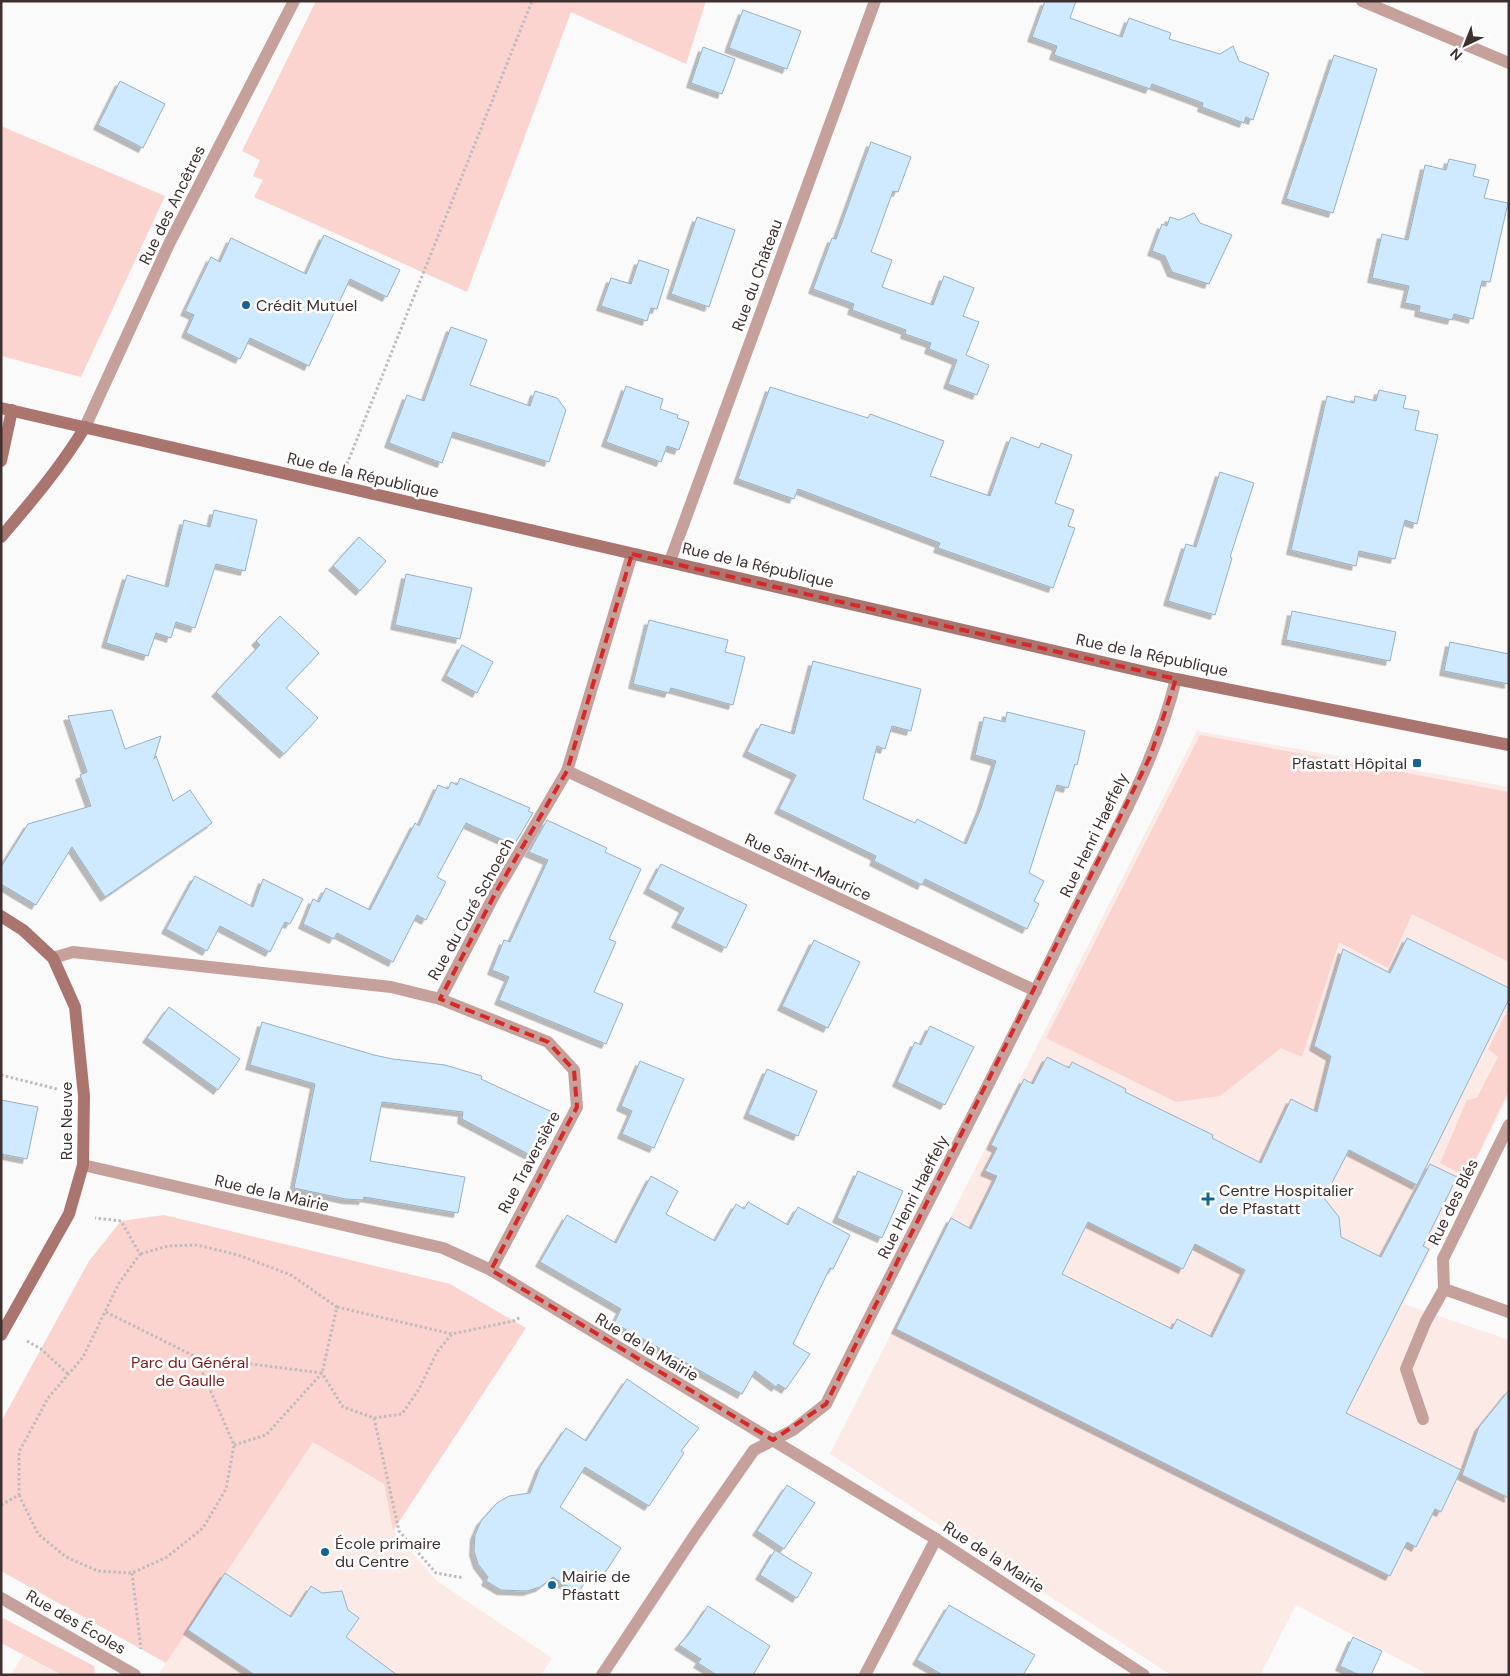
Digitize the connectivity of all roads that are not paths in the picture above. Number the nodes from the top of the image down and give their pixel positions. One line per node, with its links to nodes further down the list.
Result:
1 (294, 1): 6 (street, Rue des Ancêtres)
2 (874, 1): 10 (street, Rue du Château)
3 (1362, 1): 4 (street)
4 (1509, 63)
5 (6, 409): 6 (main road, Rue de la République); 7 (main road)
6 (85, 427): 8 (main road); 9 (main road, Rue de la République)
7 (1, 461)
8 (1, 537)
9 (632, 554): 10 (main road, Rue de la République); 13 (street, Rue du Curé Schoech)
10 (670, 561): 11 (main road, Rue de la République)
11 (1176, 679): 12 (main road, Rue de la République); 16 (street, Rue Henri Haeffely)
12 (1509, 746)
13 (567, 771): 16 (street, Rue Saint-Maurice); 17 (street, Rue du Curé Schoech)
14 (1, 916): 15 (main road, Rue Neuve)
15 (53, 958): 17 (street, Rue du Curé Schoech); 19 (main road, Rue Neuve)
16 (1036, 991): 25 (street, Rue Henri Haeffely)
17 (440, 999): 20 (street, Rue Traversière)
18 (1509, 1125): 21 (street, Rue des Blés)
19 (83, 1165): 20 (street, Rue de la Mairie); 23 (main road, Rue Neuve)
20 (491, 1270): 25 (street, Rue de la Mairie)
21 (1444, 1289): 22 (street); 24 (street)
22 (1509, 1312)
23 (3, 1332)
24 (1423, 1419)
25 (773, 1440): 26 (street, Rue de la Mairie); 29 (street, Rue Henri Haeffely)
26 (936, 1539): 30 (street); 31 (street, Rue de la Mairie)
27 (1, 1598): 28 (street, Rue des Écoles)
28 (132, 1674)
29 (602, 1675)
30 (865, 1675)
31 (1144, 1675)

